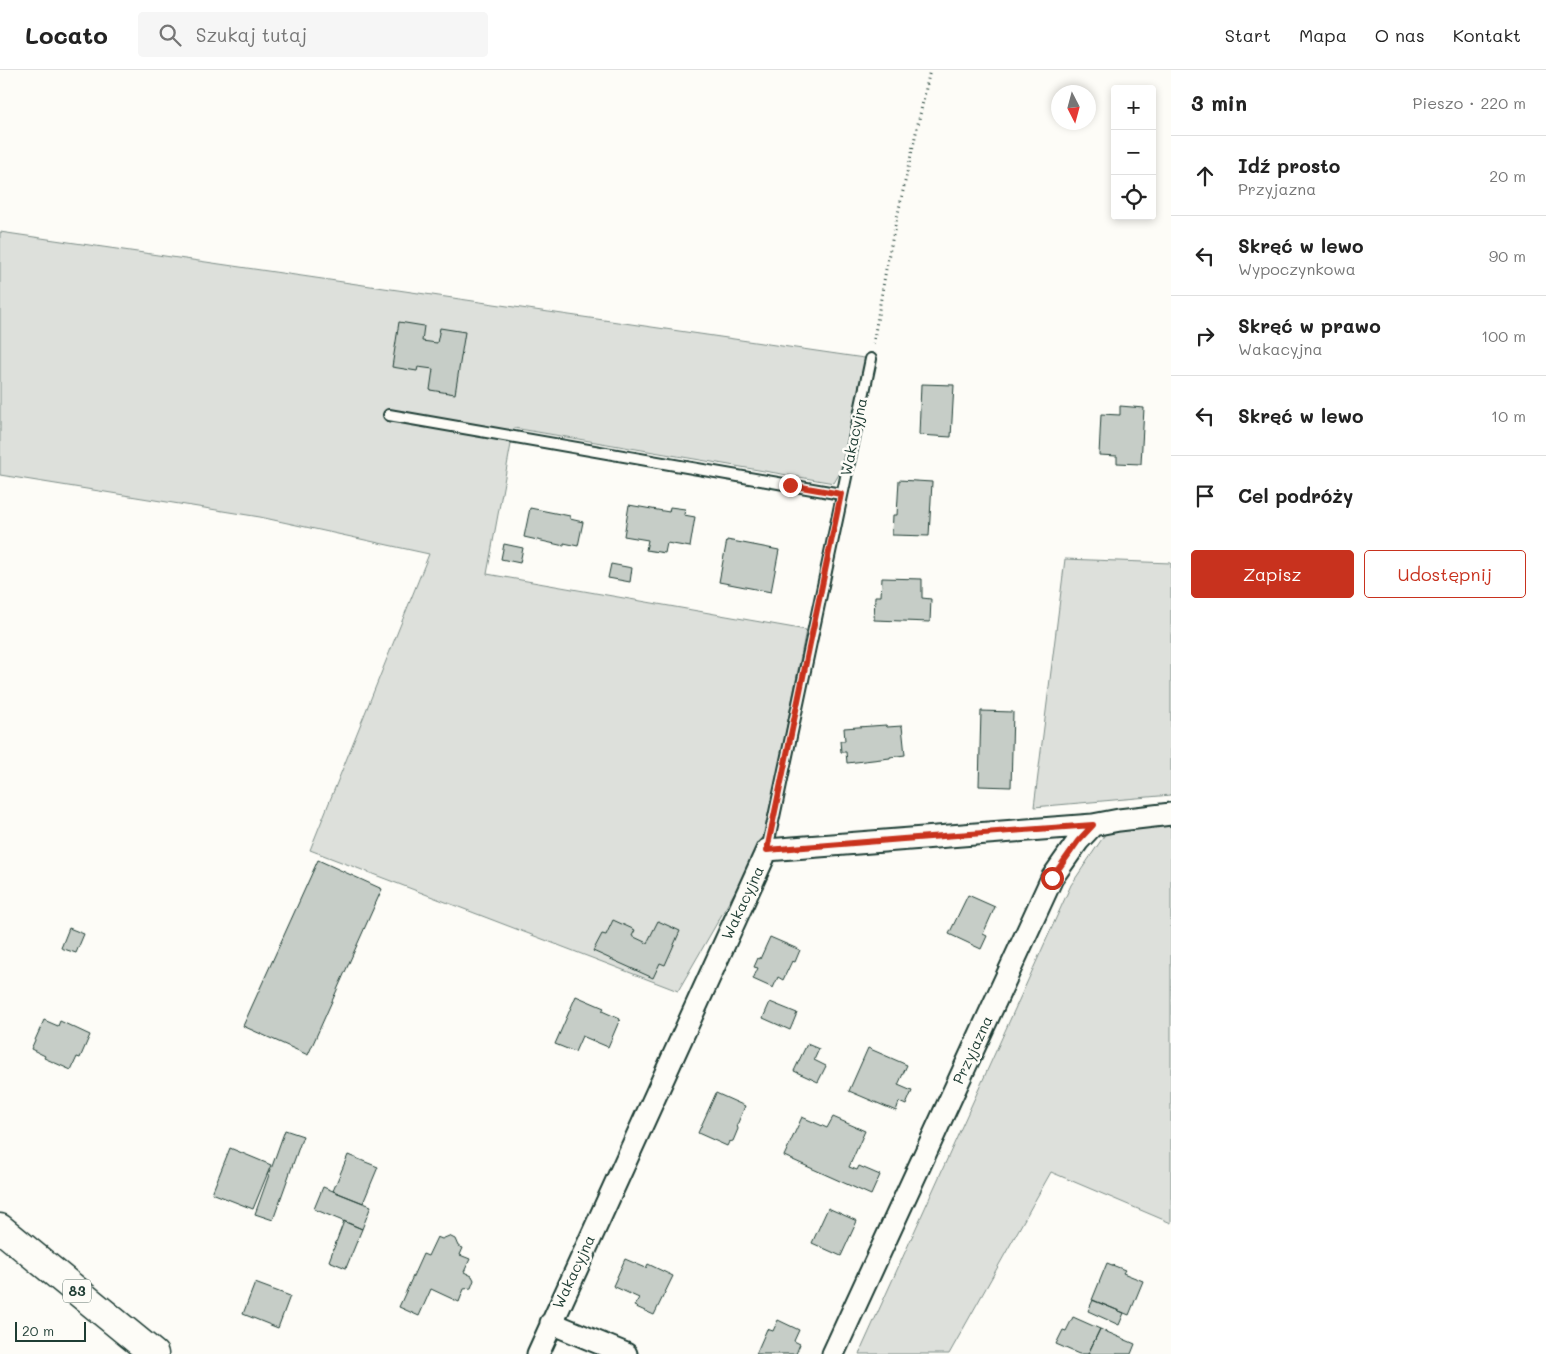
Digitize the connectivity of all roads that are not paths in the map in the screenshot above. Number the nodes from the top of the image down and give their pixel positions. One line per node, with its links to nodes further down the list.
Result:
1 (871, 359): 3 (lane, Wakacyjna)
2 (389, 415): 3 (lane)
3 (841, 494): 6 (lane, Wakacyjna)
4 (1171, 814): 5 (street)
5 (1093, 825): 6 (street); 12 (street, Przyjazna)
6 (767, 850): 8 (street, Wakacyjna)
7 (0, 1228): 9 (main road, 83)
8 (551, 1322): 10 (street, Wakacyjna); 11 (street)
9 (154, 1354)
10 (538, 1354)
11 (626, 1354)
12 (833, 1354)

